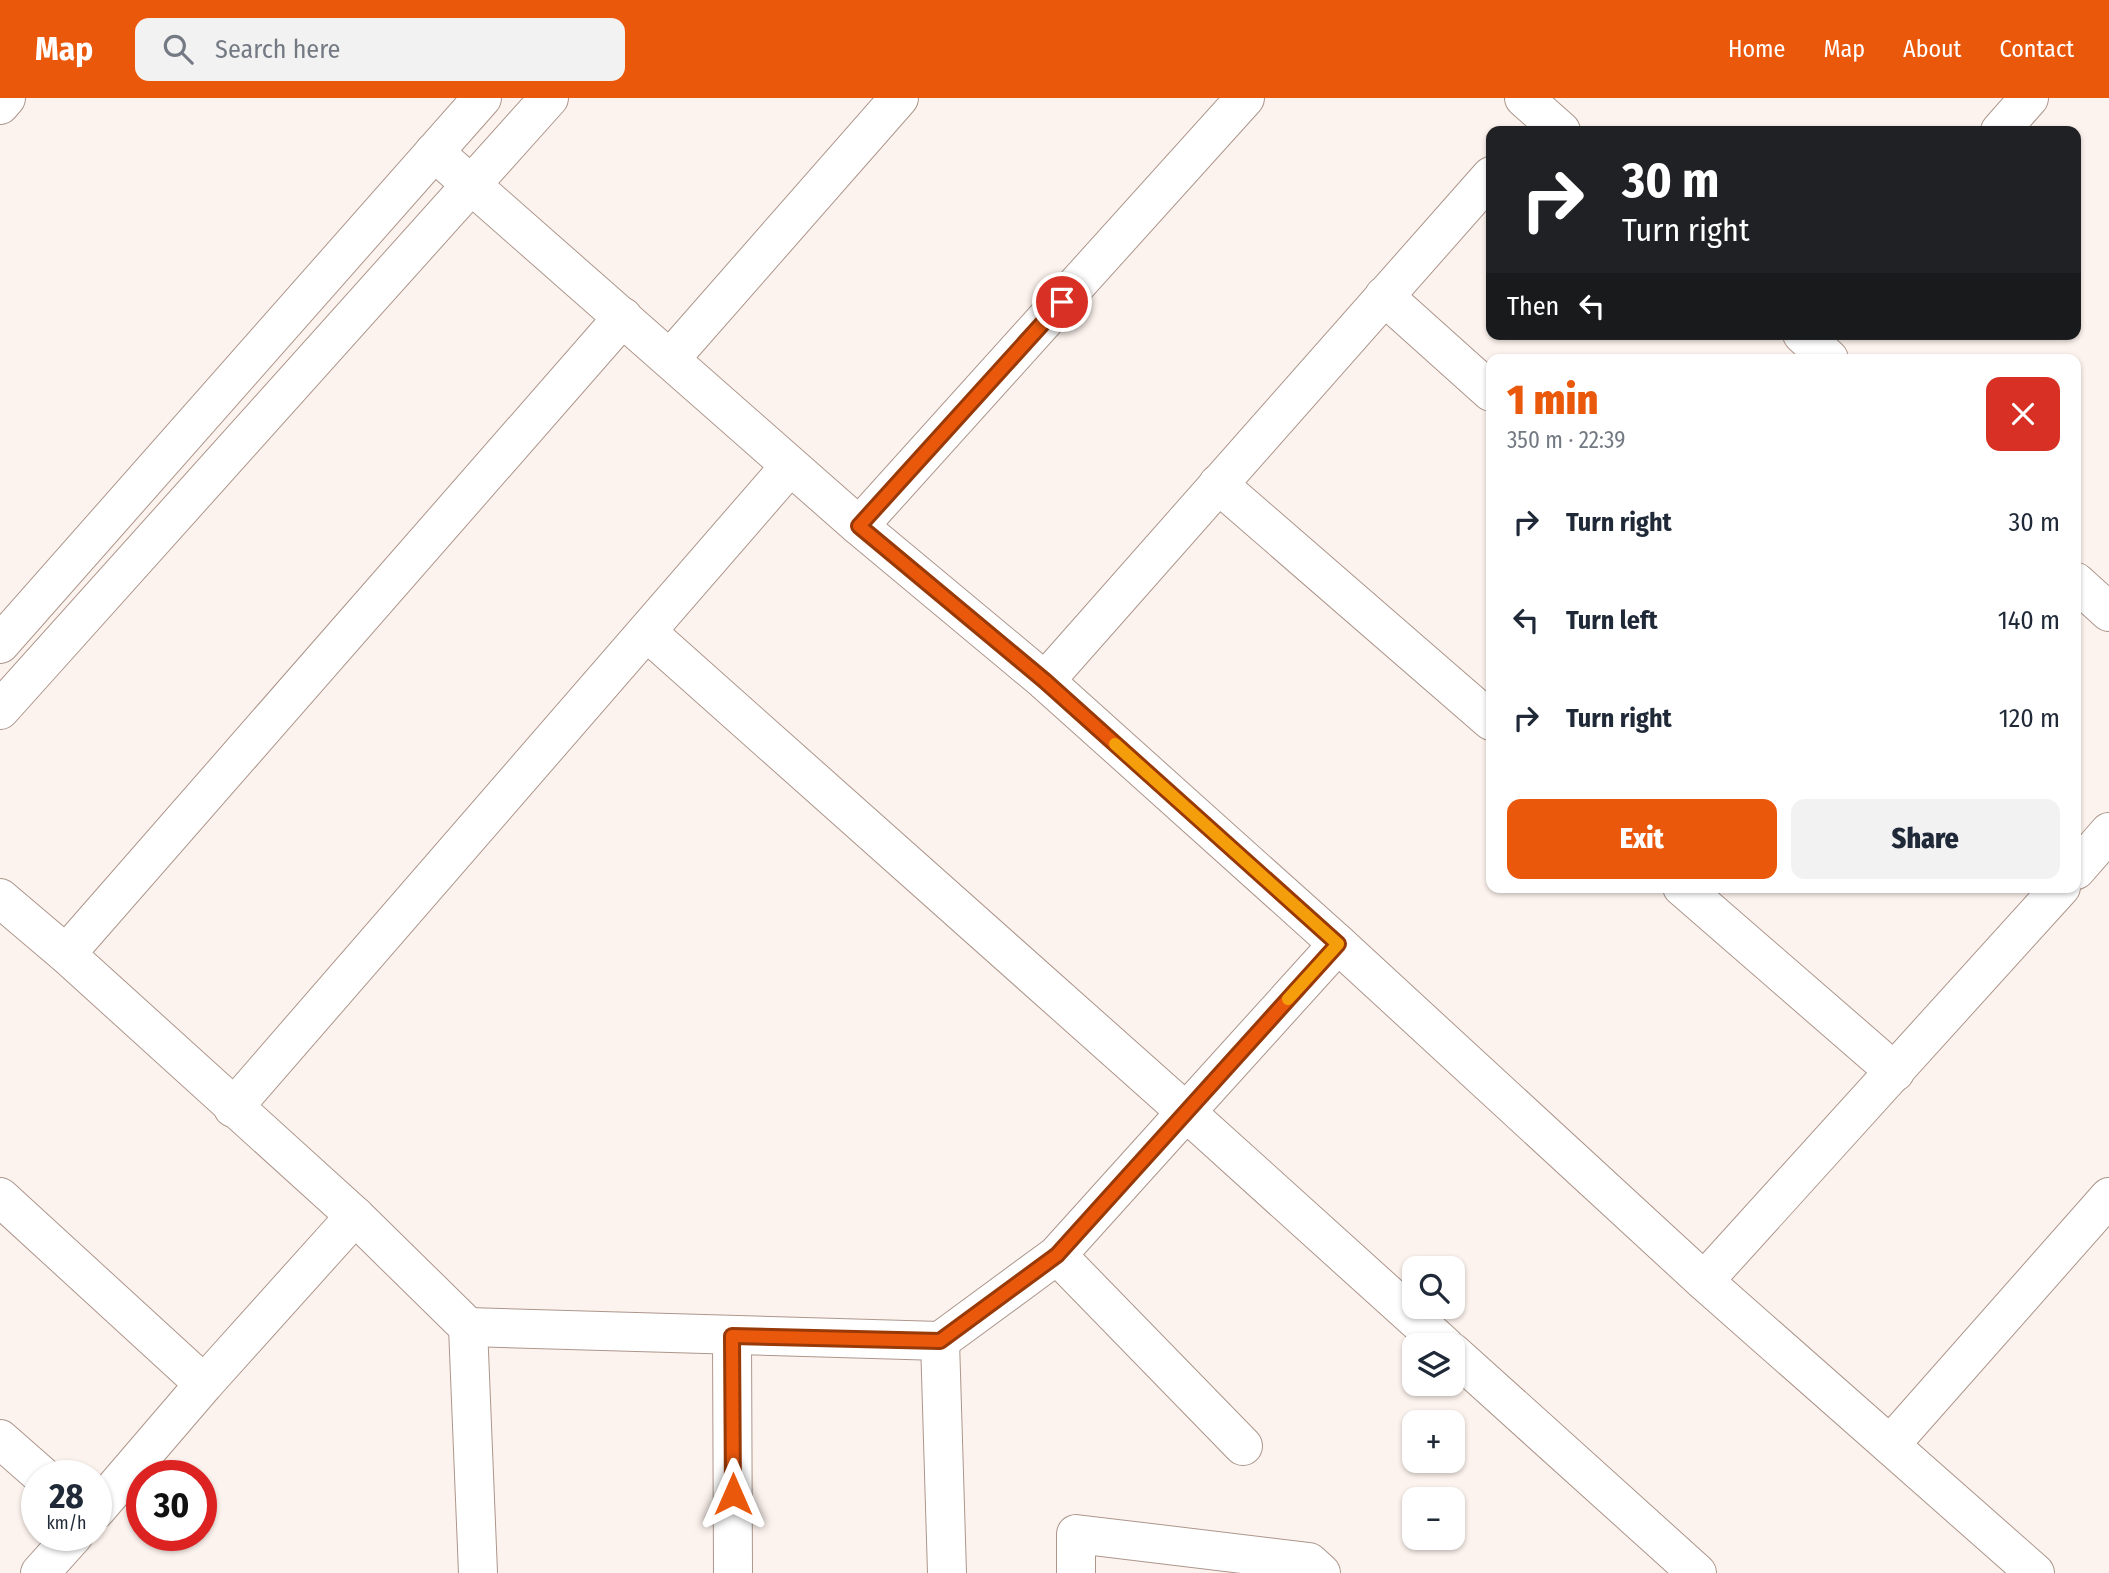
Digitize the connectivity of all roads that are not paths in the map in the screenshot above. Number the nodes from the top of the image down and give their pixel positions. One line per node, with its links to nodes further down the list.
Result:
1 (6, 98): 7 (street)
2 (482, 98): 9 (street)
3 (549, 98): 11 (street)
4 (898, 98): 14 (street)
5 (1245, 98): 18 (street)
6 (2029, 98): 8 (street)
7 (0, 105)
8 (2004, 126)
9 (434, 152): 11 (street); 22 (street)
10 (1486, 182): 12 (street)
11 (471, 183): 13 (street); 24 (street)
12 (1384, 296): 15 (street); 17 (street)
13 (623, 317): 14 (street); 32 (street)
14 (670, 359): 16 (street)
15 (1486, 388)
16 (790, 466): 18 (street); 21 (street)
17 (1218, 484): 23 (street); 25 (street)
18 (859, 526): 23 (street)
19 (2081, 587): 20 (street)
20 (2109, 612)
21 (647, 632): 34 (street); 35 (street)
22 (0, 645)
23 (1045, 681): 31 (street)
24 (0, 710)
25 (1486, 717)
26 (2109, 832): 27 (street)
27 (2081, 861)
28 (1689, 893): 33 (street)
29 (2051, 893): 33 (street)
30 (0, 898): 32 (street)
31 (1338, 944): 35 (street); 40 (street)
32 (65, 954): 34 (street)
33 (1895, 1072): 40 (street)
34 (233, 1108): 38 (street)
35 (1186, 1112): 39 (street); 42 (street)
36 (0, 1197): 46 (street)
37 (2109, 1197): 48 (street)
38 (355, 1216): 41 (street); 46 (street)
39 (1057, 1255): 44 (street); 49 (street)
40 (1704, 1281): 48 (street)
41 (468, 1328): 43 (street); 54 (street)
42 (1431, 1333)
43 (732, 1336): 44 (street); 55 (street)
44 (940, 1341): 56 (street)
45 (1465, 1364): 59 (street)
46 (204, 1384): 51 (street)
47 (0, 1439): 50 (street)
48 (1890, 1445): 60 (street)
49 (1243, 1446)
50 (24, 1460)
51 (112, 1491)
52 (60, 1551): 53 (street)
53 (40, 1573)
54 (478, 1573)
55 (733, 1573)
56 (947, 1573)
57 (1076, 1573): 58 (street)
58 (1321, 1573)
59 (1697, 1573)
60 (2035, 1573)

